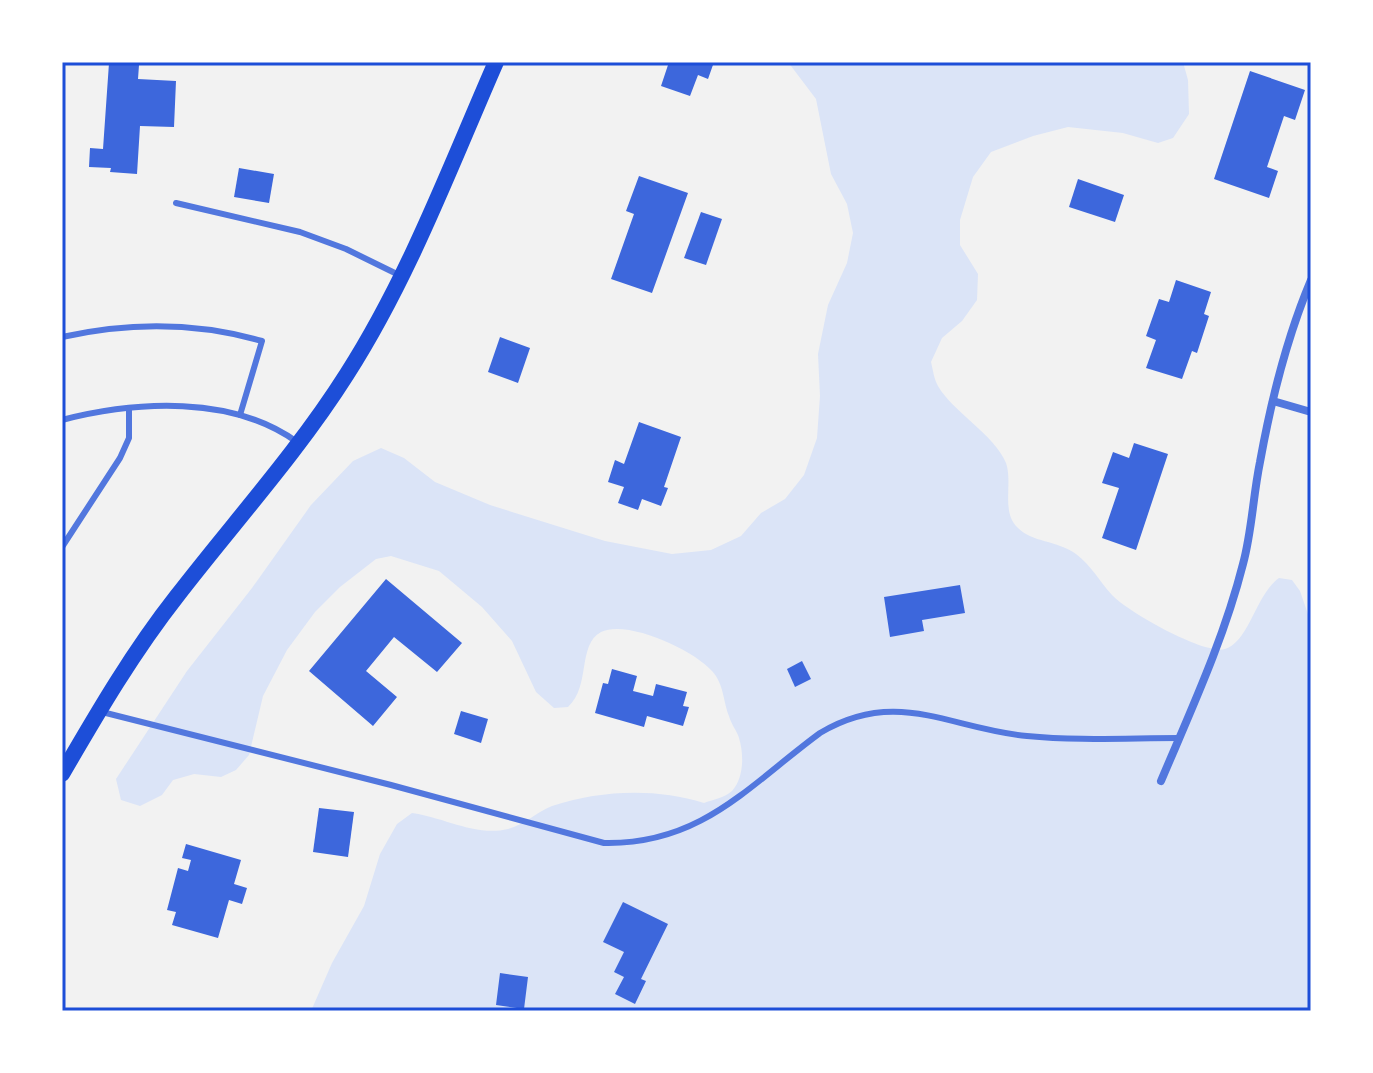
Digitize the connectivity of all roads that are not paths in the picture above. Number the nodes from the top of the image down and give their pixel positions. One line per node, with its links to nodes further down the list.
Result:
1 (496, 62): 3 (main road)
2 (176, 203): 3 (lane)
3 (401, 276): 11 (main road)
4 (1311, 280): 6 (street)
5 (62, 337): 9 (lane)
6 (1273, 401): 8 (street); 14 (street)
7 (129, 408): 9 (lane); 10 (lane); 12 (lane)
8 (1311, 412)
9 (240, 415): 11 (lane)
10 (62, 420)
11 (300, 444): 13 (main road)
12 (62, 547)
13 (98, 711): 14 (lane); 15 (main road)
14 (1179, 738): 16 (street)
15 (62, 774)
16 (1161, 781)

